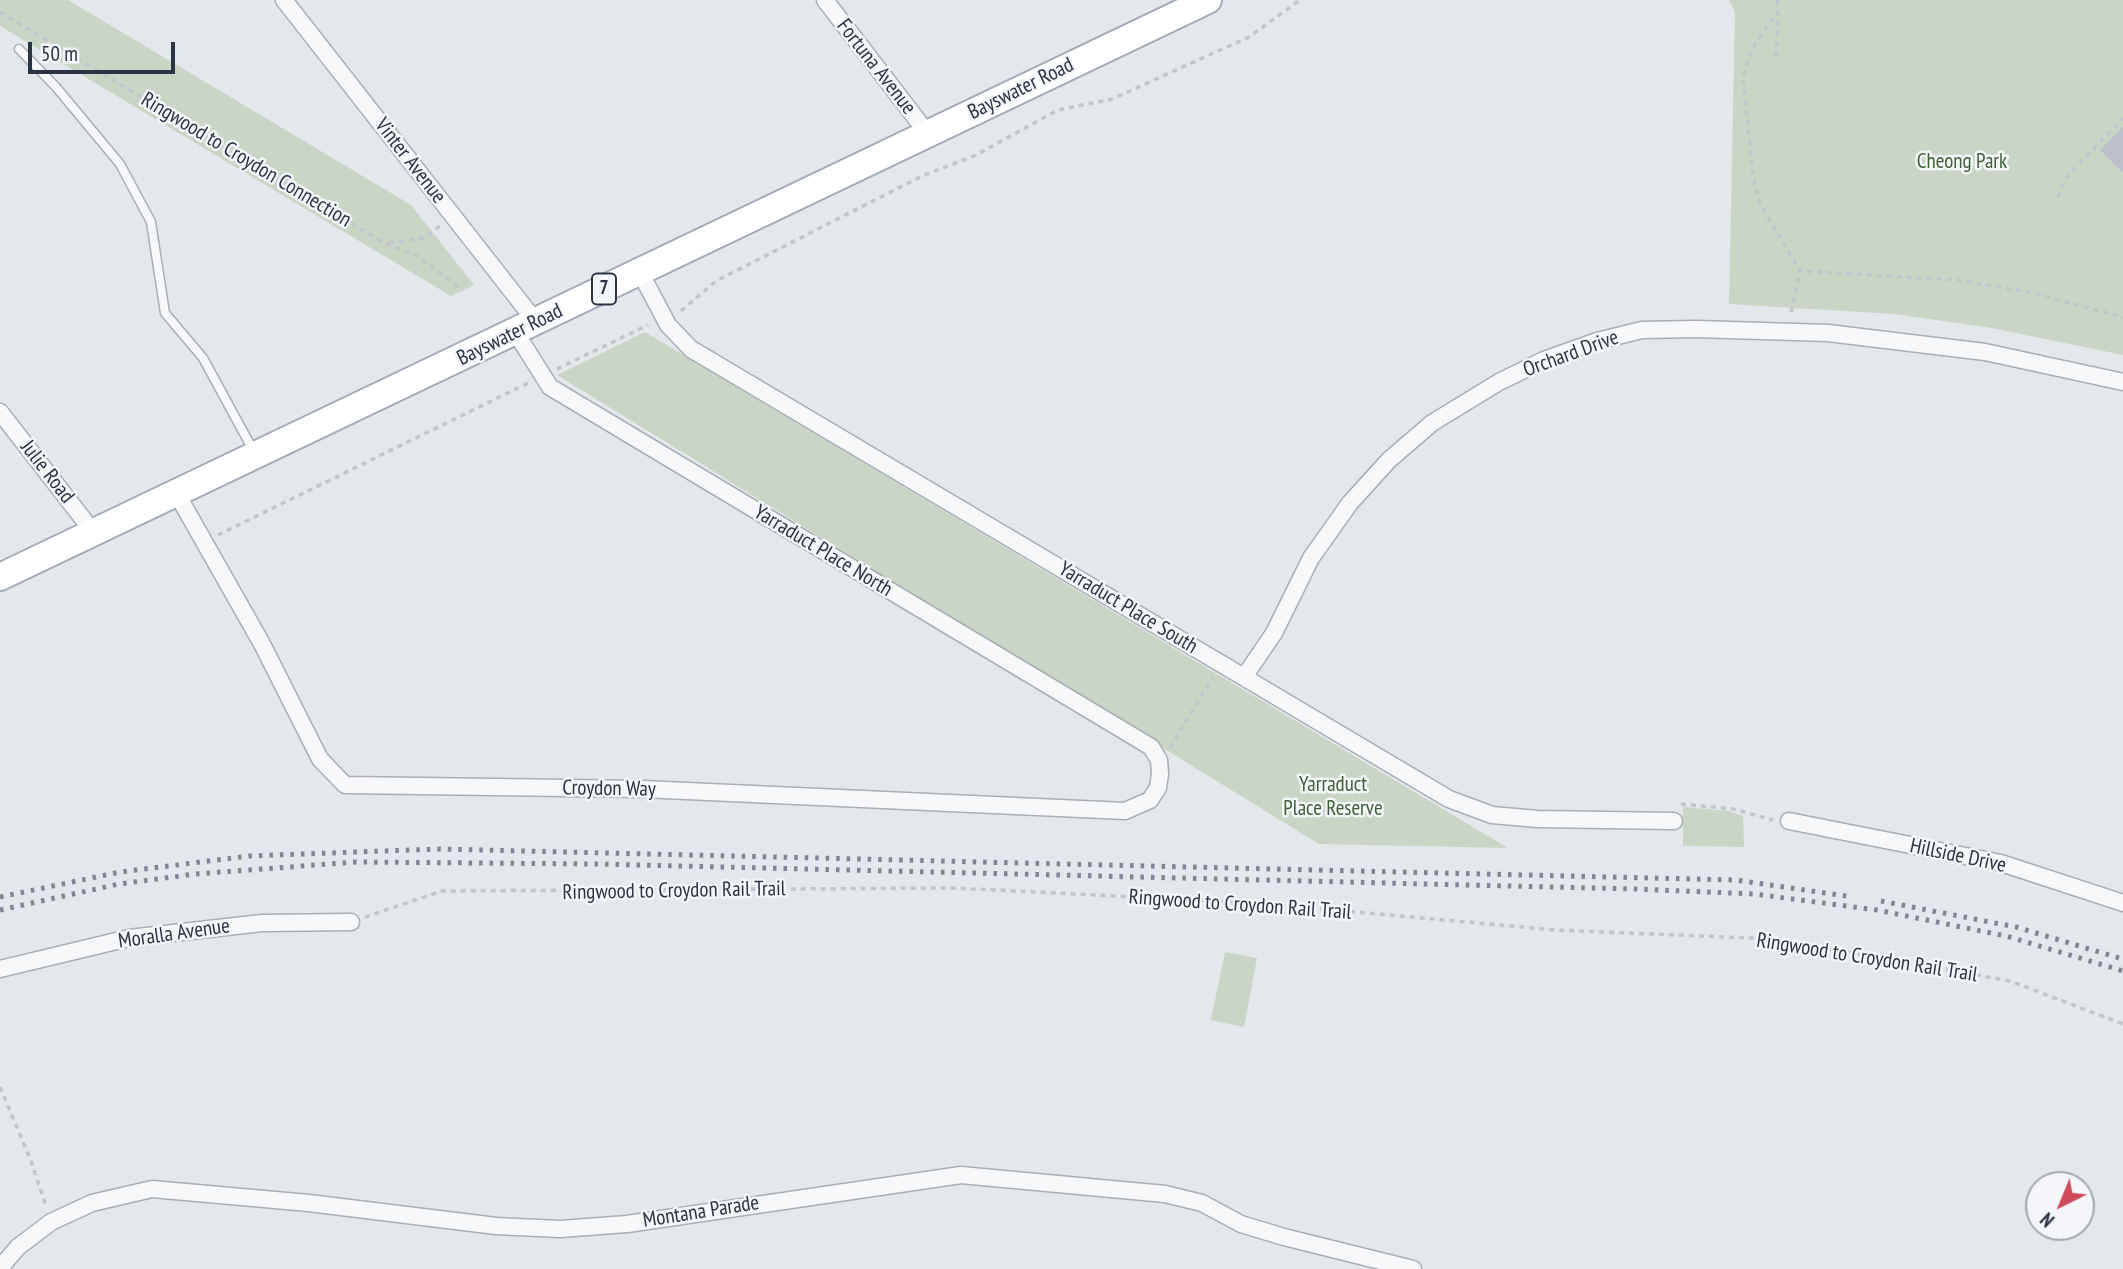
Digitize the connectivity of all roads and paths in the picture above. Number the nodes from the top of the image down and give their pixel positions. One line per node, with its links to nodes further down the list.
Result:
1 (284, 0): 13 (street, Vinter Avenue)
2 (825, 0): 11 (street, Fortuna Avenue)
3 (1208, 0): 11 (main road, Bayswater Road / 7)
4 (1300, 0): 19 (path)
5 (1777, 0): 6 (path)
6 (1778, 11): 9 (path); 15 (path)
7 (0, 12): 14 (path, Ringwood to Croydon Connection)
8 (19, 49): 25 (lane)
9 (1776, 56)
10 (2123, 118): 12 (path)
11 (928, 134): 16 (main road, Bayswater Road / 7)
12 (2058, 197)
13 (453, 216): 14 (path); 21 (street, Vinter Avenue)
14 (384, 243): 17 (path, Ringwood to Croydon Connection)
15 (1800, 271): 18 (path); 20 (path)
16 (640, 272): 19 (street, Yarraduct Place South); 21 (main road, Bayswater Road / 7)
17 (463, 290)
18 (1791, 312)
19 (663, 317): 22 (path); 30 (street, Yarraduct Place South)
20 (2123, 317)
21 (526, 328): 22 (street, Yarraduct Place North); 25 (main road, Bayswater Road / 7)
22 (543, 376): 28 (path); 32 (street, Yarraduct Place North)
23 (2123, 382): 31 (street, Orchard Drive)
24 (0, 412): 27 (street, Julie Road)
25 (256, 456): 26 (main road, Bayswater Road / 7)
26 (177, 494): 27 (main road, Bayswater Road / 7); 28 (street, Croydon Way)
27 (94, 533): 29 (main road, Bayswater Road / 7)
28 (205, 541): 32 (street, Croydon Way)
29 (0, 577)
30 (1221, 663): 31 (street, Yarraduct Place South); 32 (path)
31 (1244, 677): 33 (street, Yarraduct Place South)
32 (1155, 753)
33 (1674, 821): 34 (path)
34 (1789, 821): 35 (street, Hillside Drive)
35 (2123, 903)
36 (351, 922): 37 (street, Moralla Avenue); 38 (path, Ringwood to Croydon Rail Trail)
37 (0, 969)
38 (2123, 1024)
39 (0, 1087): 40 (path)
40 (51, 1222): 41 (street, Montana Parade); 42 (street, Montana Parade)
41 (0, 1268)
42 (1413, 1269)

